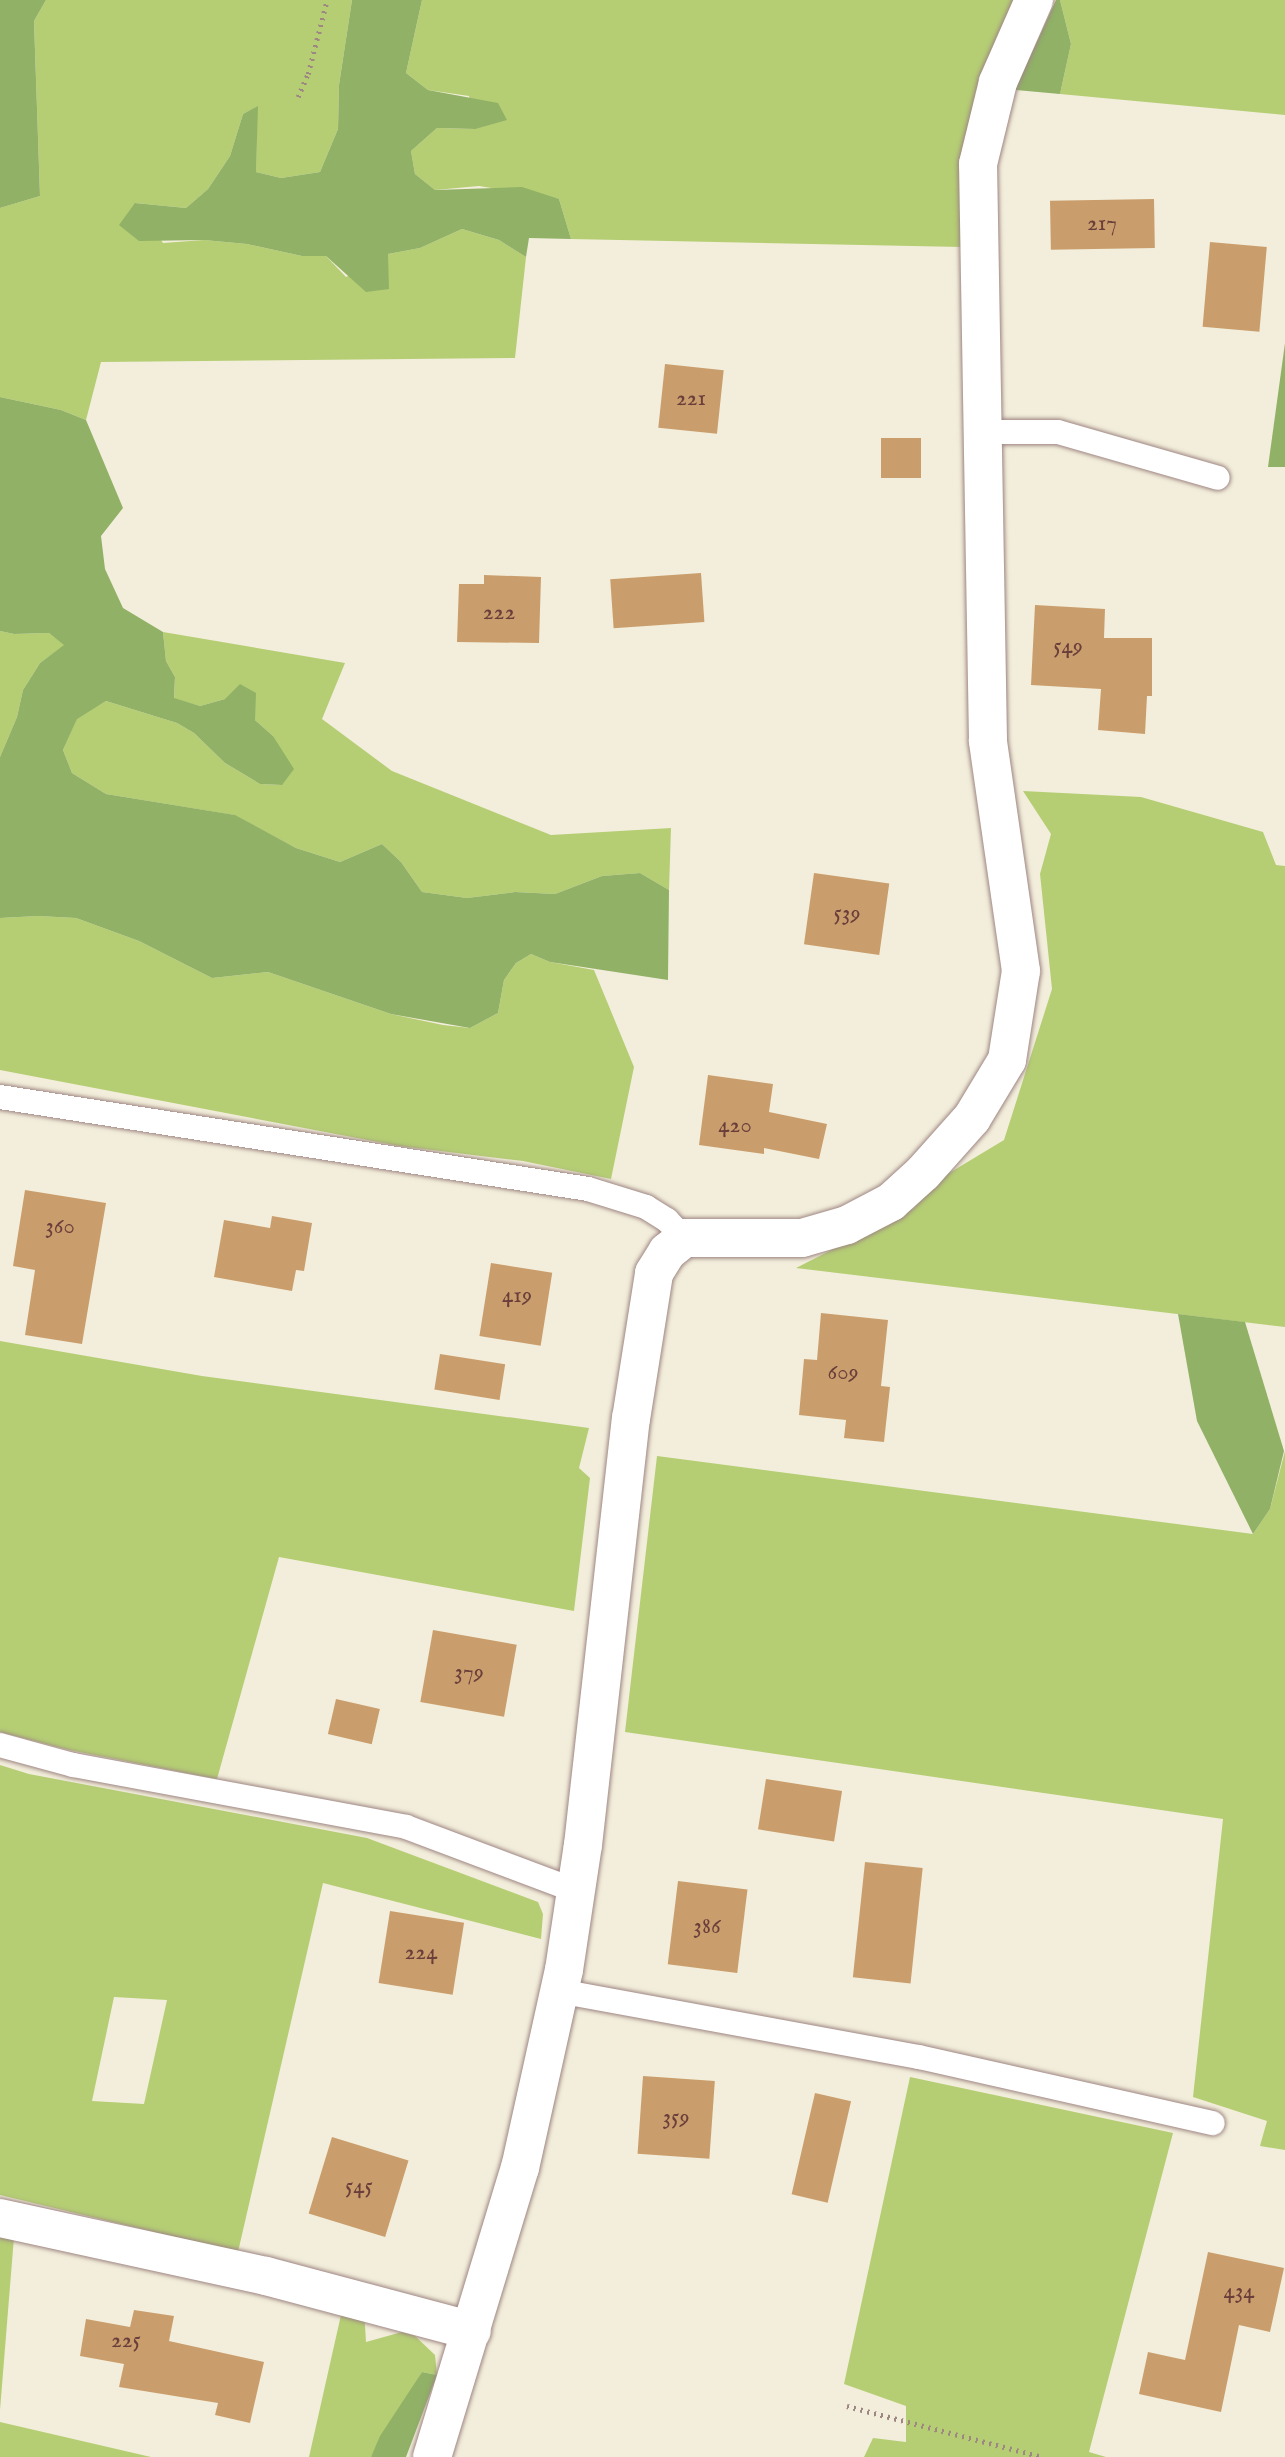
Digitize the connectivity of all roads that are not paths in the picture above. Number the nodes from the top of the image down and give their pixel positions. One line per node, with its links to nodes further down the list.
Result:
1 (1034, 0): 2 (street)
2 (983, 432): 3 (lane); 5 (street)
3 (1218, 478)
4 (0, 1097): 5 (lane)
5 (684, 1238): 7 (street)
6 (0, 1745): 7 (lane)
7 (576, 1891): 8 (street)
8 (559, 1991): 9 (lane); 11 (street)
9 (1213, 2123)
10 (0, 2218): 11 (street)
11 (472, 2331): 12 (street)
12 (432, 2457)

